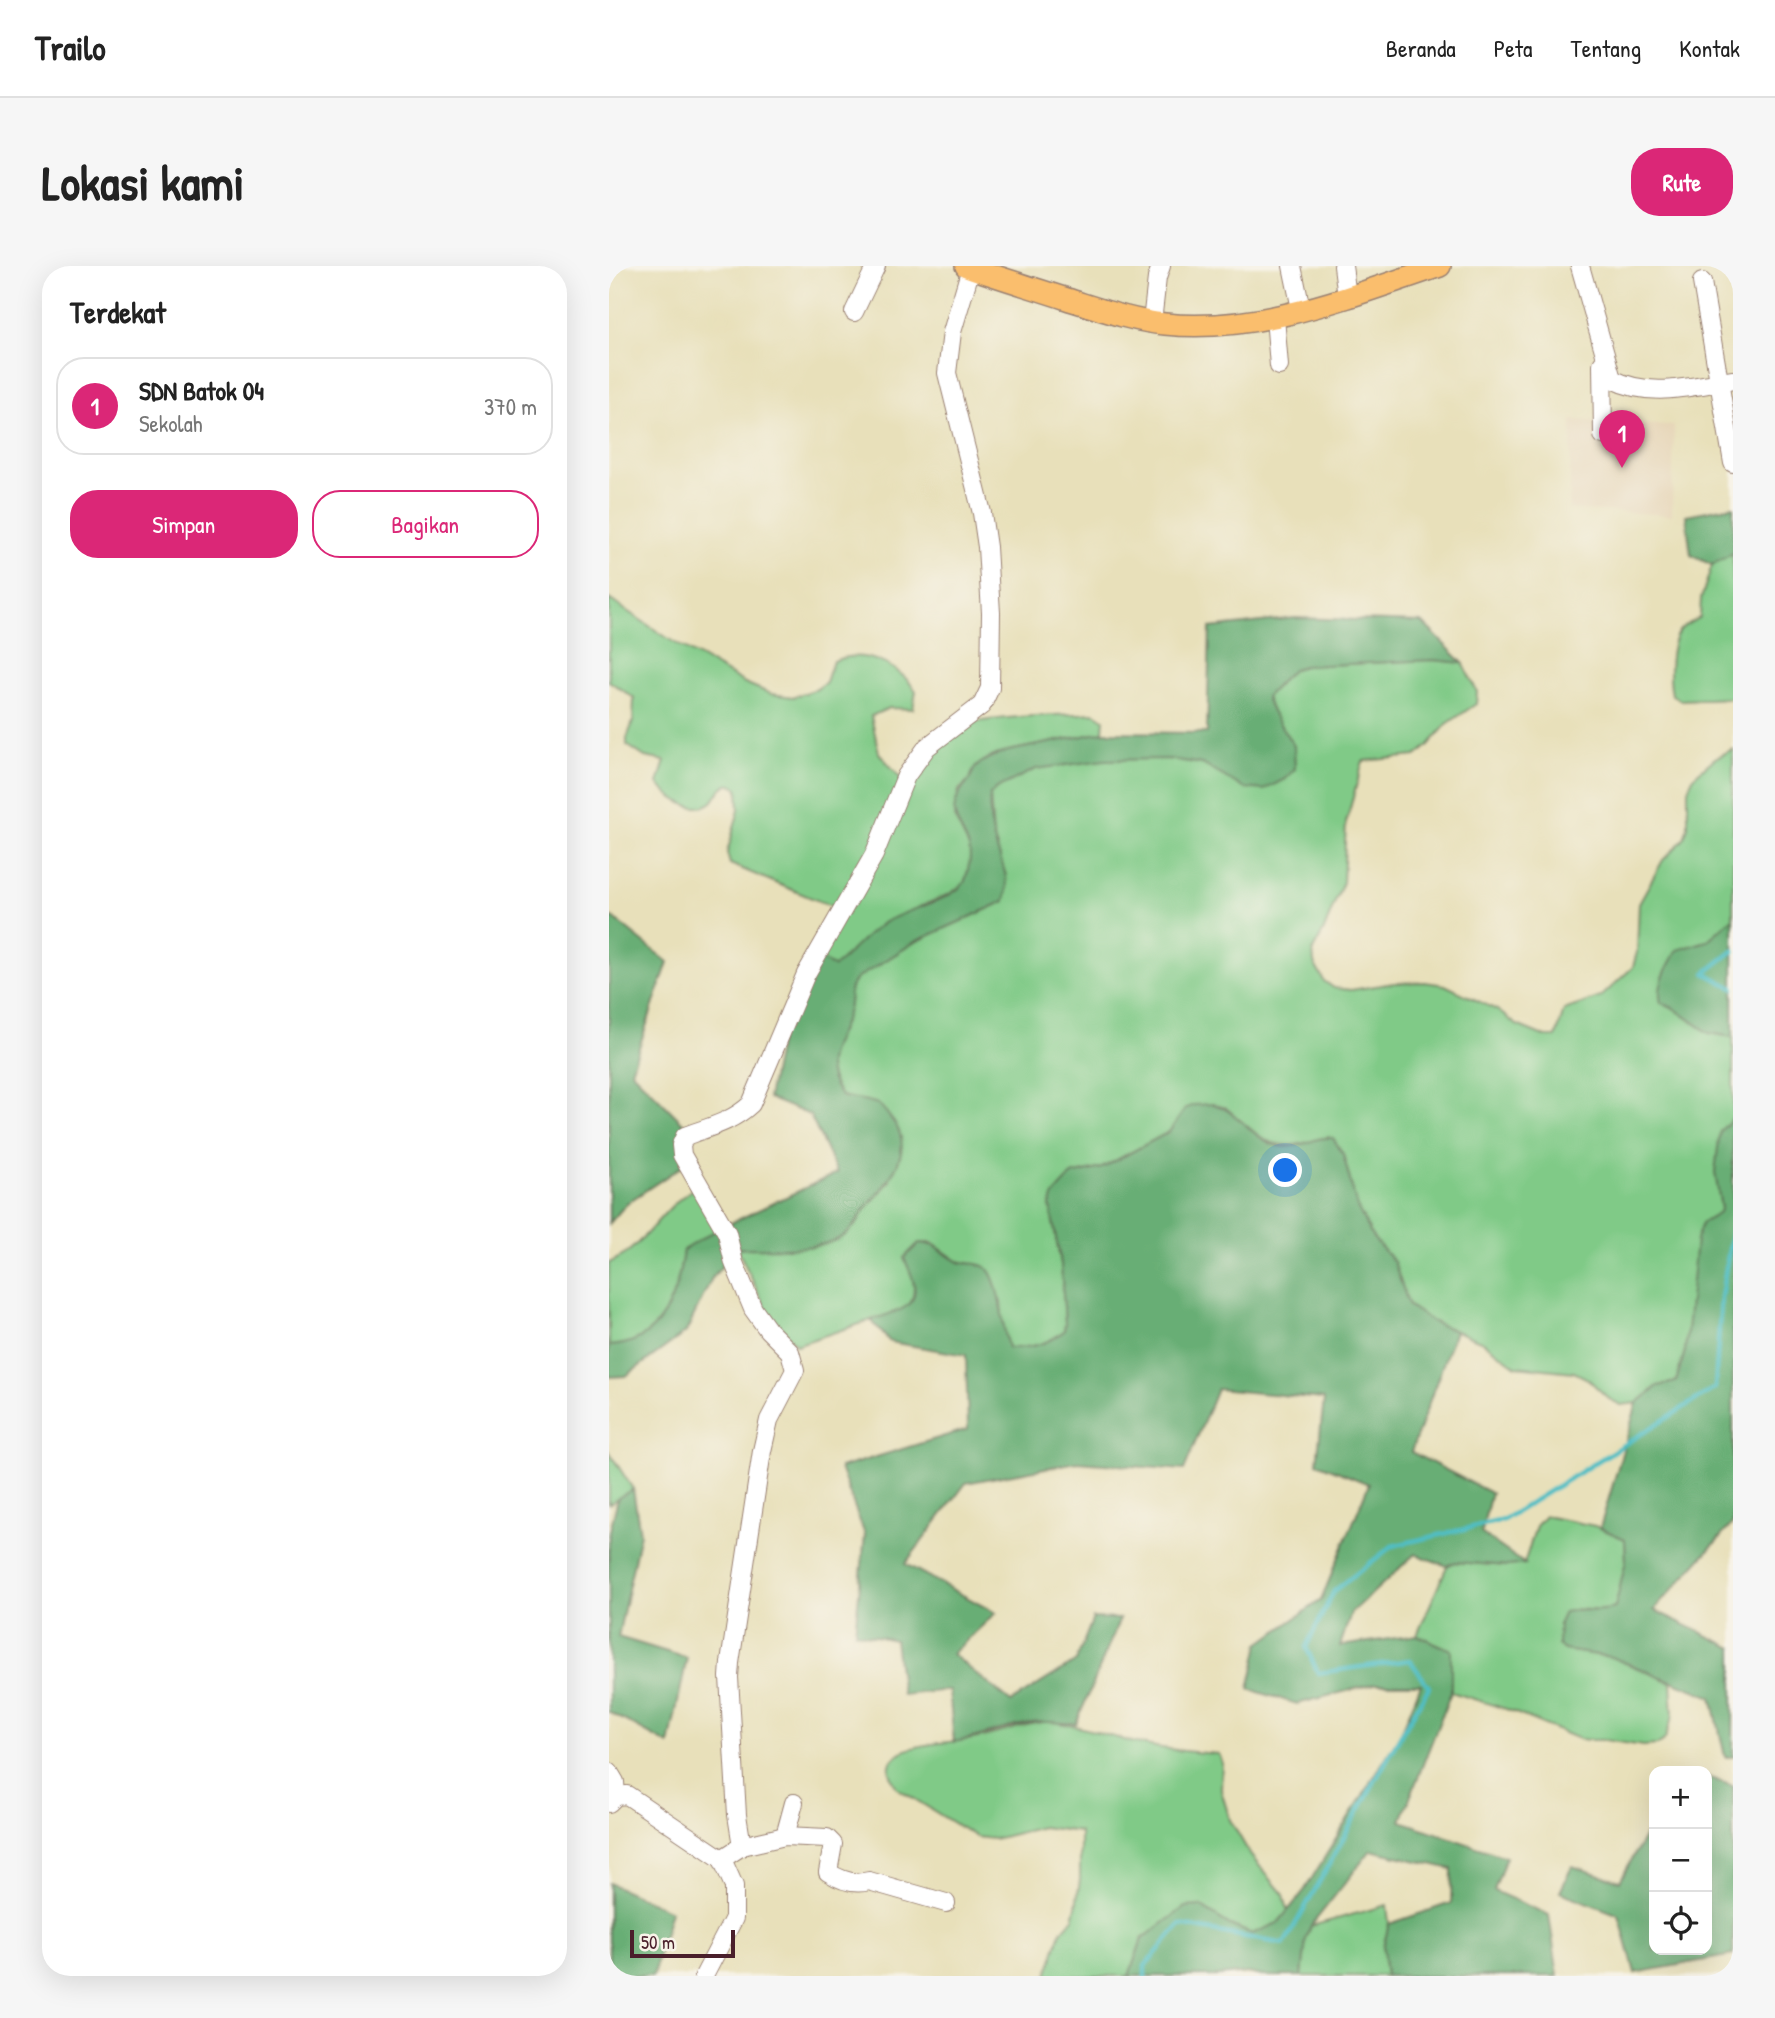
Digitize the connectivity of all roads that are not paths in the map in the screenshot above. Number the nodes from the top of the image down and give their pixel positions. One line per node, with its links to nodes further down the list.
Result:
1 (876, 266): 11 (street)
2 (1161, 266): 13 (street)
3 (1292, 266): 10 (street)
4 (1343, 266): 9 (street)
5 (1440, 266): 9 (main road)
6 (1580, 266): 14 (street)
7 (968, 267): 13 (main road); 23 (street)
8 (1702, 282): 16 (street)
9 (1347, 297): 10 (main road)
10 (1301, 309): 12 (main road)
11 (854, 312)
12 (1275, 317): 13 (main road); 15 (street)
13 (1152, 323)
14 (1606, 358): 16 (street); 17 (street)
15 (1279, 366)
16 (1726, 381): 18 (street)
17 (1603, 435)
18 (1733, 463)
19 (609, 1772): 20 (street)
20 (613, 1800): 24 (street)
21 (794, 1803): 22 (street)
22 (785, 1836): 23 (street); 25 (street)
23 (742, 1846): 24 (street)
24 (722, 1859): 26 (street)
25 (946, 1903)
26 (703, 1976)

